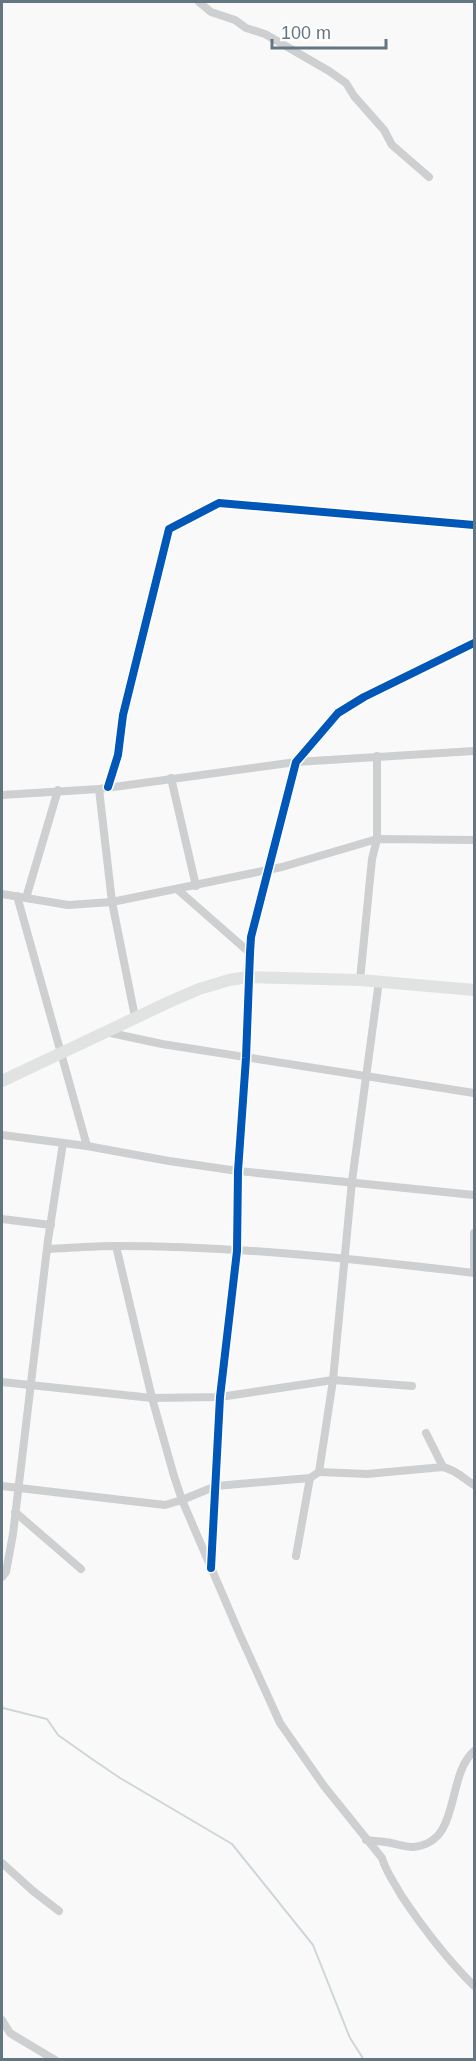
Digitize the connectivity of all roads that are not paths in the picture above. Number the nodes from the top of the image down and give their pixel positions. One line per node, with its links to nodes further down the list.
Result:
1 (199, 2): 2 (street)
2 (429, 177)
3 (474, 525): 9 (street)
4 (474, 643): 7 (street)
5 (474, 751): 6 (street)
6 (376, 756): 7 (street); 13 (street)
7 (296, 762): 8 (street); 15 (street)
8 (171, 778): 9 (street); 16 (street)
9 (108, 787): 10 (street)
10 (99, 789): 11 (street); 20 (street)
11 (58, 790): 12 (street); 19 (street)
12 (2, 795)
13 (377, 839): 14 (street); 15 (street); 23 (street)
14 (474, 840)
15 (268, 870): 16 (street); 21 (street)
16 (196, 886): 17 (street)
17 (177, 890): 20 (street); 21 (street)
18 (2, 894): 19 (street)
19 (22, 897): 20 (street); 28 (street)
20 (112, 902): 26 (street)
21 (250, 953): 22 (street)
22 (248, 977): 23 (main road); 26 (main road); 29 (street)
23 (360, 980): 24 (main road)
24 (379, 981): 25 (main road); 30 (street)
25 (474, 990)
26 (135, 1017): 27 (main road)
27 (104, 1031): 28 (main road); 29 (street)
28 (60, 1052): 31 (main road); 35 (street)
29 (246, 1058): 30 (street); 36 (street)
30 (365, 1076): 32 (street); 37 (street)
31 (2, 1081)
32 (474, 1093)
33 (2, 1135): 34 (street)
34 (63, 1143): 35 (street); 40 (street)
35 (87, 1146): 36 (street)
36 (238, 1171): 37 (street); 44 (street)
37 (352, 1181): 38 (street); 45 (street)
38 (474, 1195)
39 (2, 1219): 40 (street)
40 (51, 1225): 43 (street)
41 (474, 1233): 46 (street)
42 (116, 1246): 43 (street); 44 (street); 52 (street)
43 (48, 1249): 49 (street)
44 (237, 1251): 45 (street); 51 (street)
45 (345, 1258): 46 (street); 47 (street)
46 (474, 1272)
47 (333, 1380): 50 (street); 51 (street); 55 (street)
48 (2, 1382): 49 (street)
49 (30, 1386): 52 (street); 60 (street)
50 (412, 1386)
51 (220, 1397): 52 (street); 59 (street)
52 (152, 1398): 61 (street)
53 (426, 1433): 54 (street)
54 (444, 1467): 55 (street); 57 (street)
55 (319, 1472): 56 (street)
56 (310, 1478): 59 (street); 63 (street)
57 (474, 1485)
58 (2, 1486): 60 (street)
59 (216, 1486): 61 (street); 64 (street)
60 (17, 1488): 61 (street); 62 (street)
61 (182, 1500): 64 (street)
62 (15, 1512): 65 (street); 66 (street)
63 (296, 1556)
64 (211, 1568): 68 (street)
65 (81, 1569)
66 (2, 1577)
67 (474, 1751): 68 (street)
68 (366, 1840): 71 (street)
69 (2, 1863): 70 (street)
70 (59, 1911)
71 (474, 1986)
72 (2, 2020): 73 (street)
73 (54, 2060)

